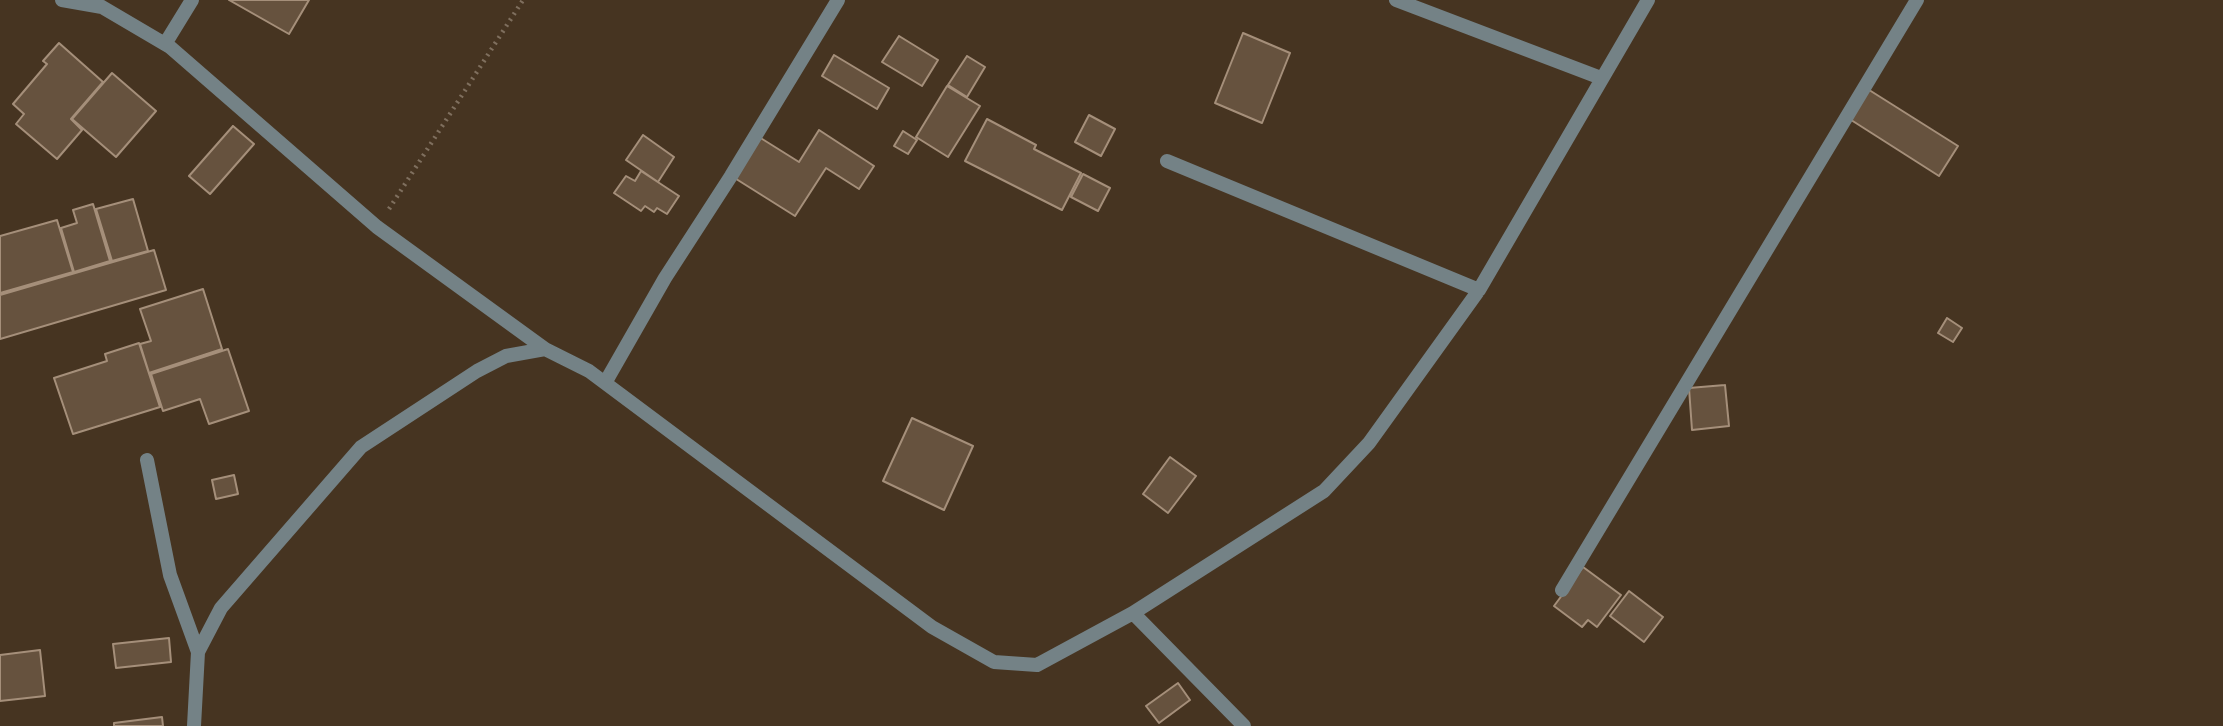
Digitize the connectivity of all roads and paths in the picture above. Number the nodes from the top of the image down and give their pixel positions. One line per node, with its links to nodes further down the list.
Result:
1 (62, 0): 8 (street)
2 (192, 0): 8 (street)
3 (523, 0): 11 (path)
4 (838, 0): 14 (street)
5 (1396, 0): 9 (street)
6 (1648, 0): 9 (street)
7 (1917, 0): 16 (street)
8 (165, 44): 11 (street)
9 (1601, 78): 12 (street)
10 (1167, 161): 12 (street)
11 (377, 227): 13 (street)
12 (1479, 290): 17 (street)
13 (545, 349): 14 (street); 18 (street)
14 (605, 383): 17 (street)
15 (147, 460): 18 (street)
16 (1562, 590)
17 (1133, 613): 20 (street)
18 (198, 652): 19 (street)
19 (194, 726)
20 (1244, 726)

